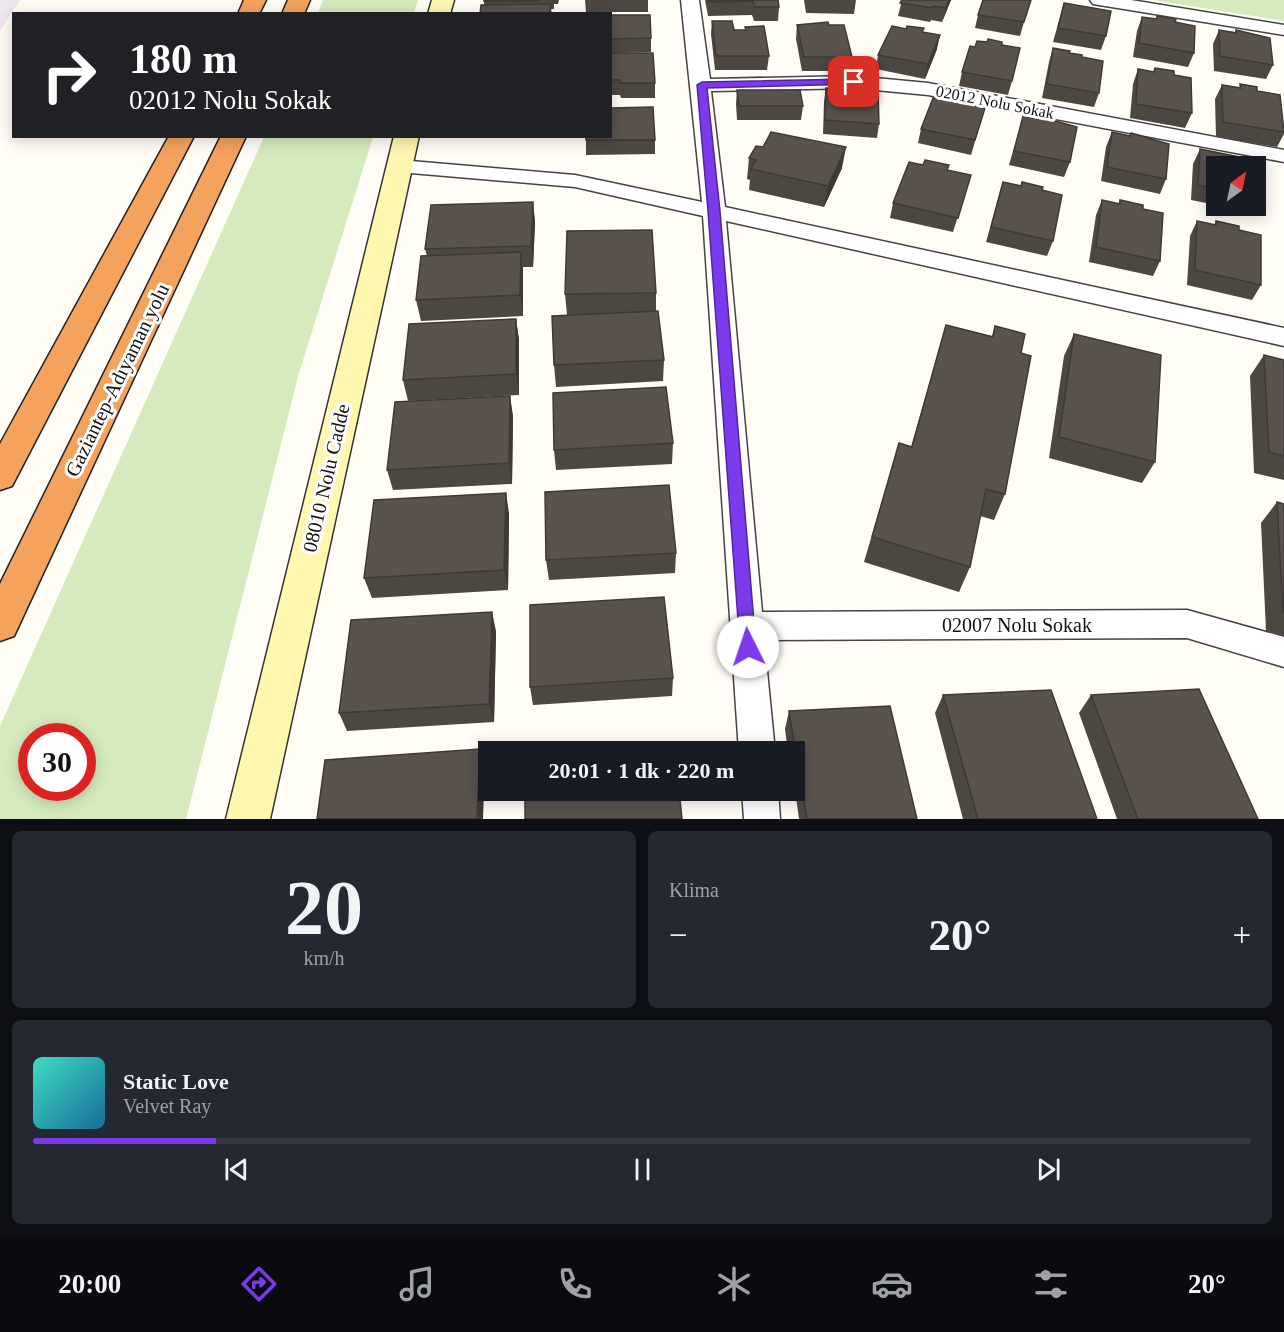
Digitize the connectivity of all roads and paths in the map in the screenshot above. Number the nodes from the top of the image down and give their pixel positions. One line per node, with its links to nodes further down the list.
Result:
1 (690, 0): 4 (street)
2 (1099, 0): 3 (street)
3 (1284, 30)
4 (702, 85): 8 (street, 02012 Nolu Sokak); 9 (street)
5 (181, 138): 11 (highway)
6 (233, 138): 12 (highway, Gaziantep-Adıyaman yolu)
7 (403, 151): 9 (street); 17 (street, 08010 Nolu Cadde)
8 (1284, 156)
9 (714, 211): 10 (street); 13 (street)
10 (1284, 337)
11 (0, 476)
12 (0, 624)
13 (746, 626): 14 (street, 02007 Nolu Sokak); 15 (street)
14 (1284, 652)
15 (756, 741)
16 (761, 801): 18 (street)
17 (248, 819)
18 (762, 819)

